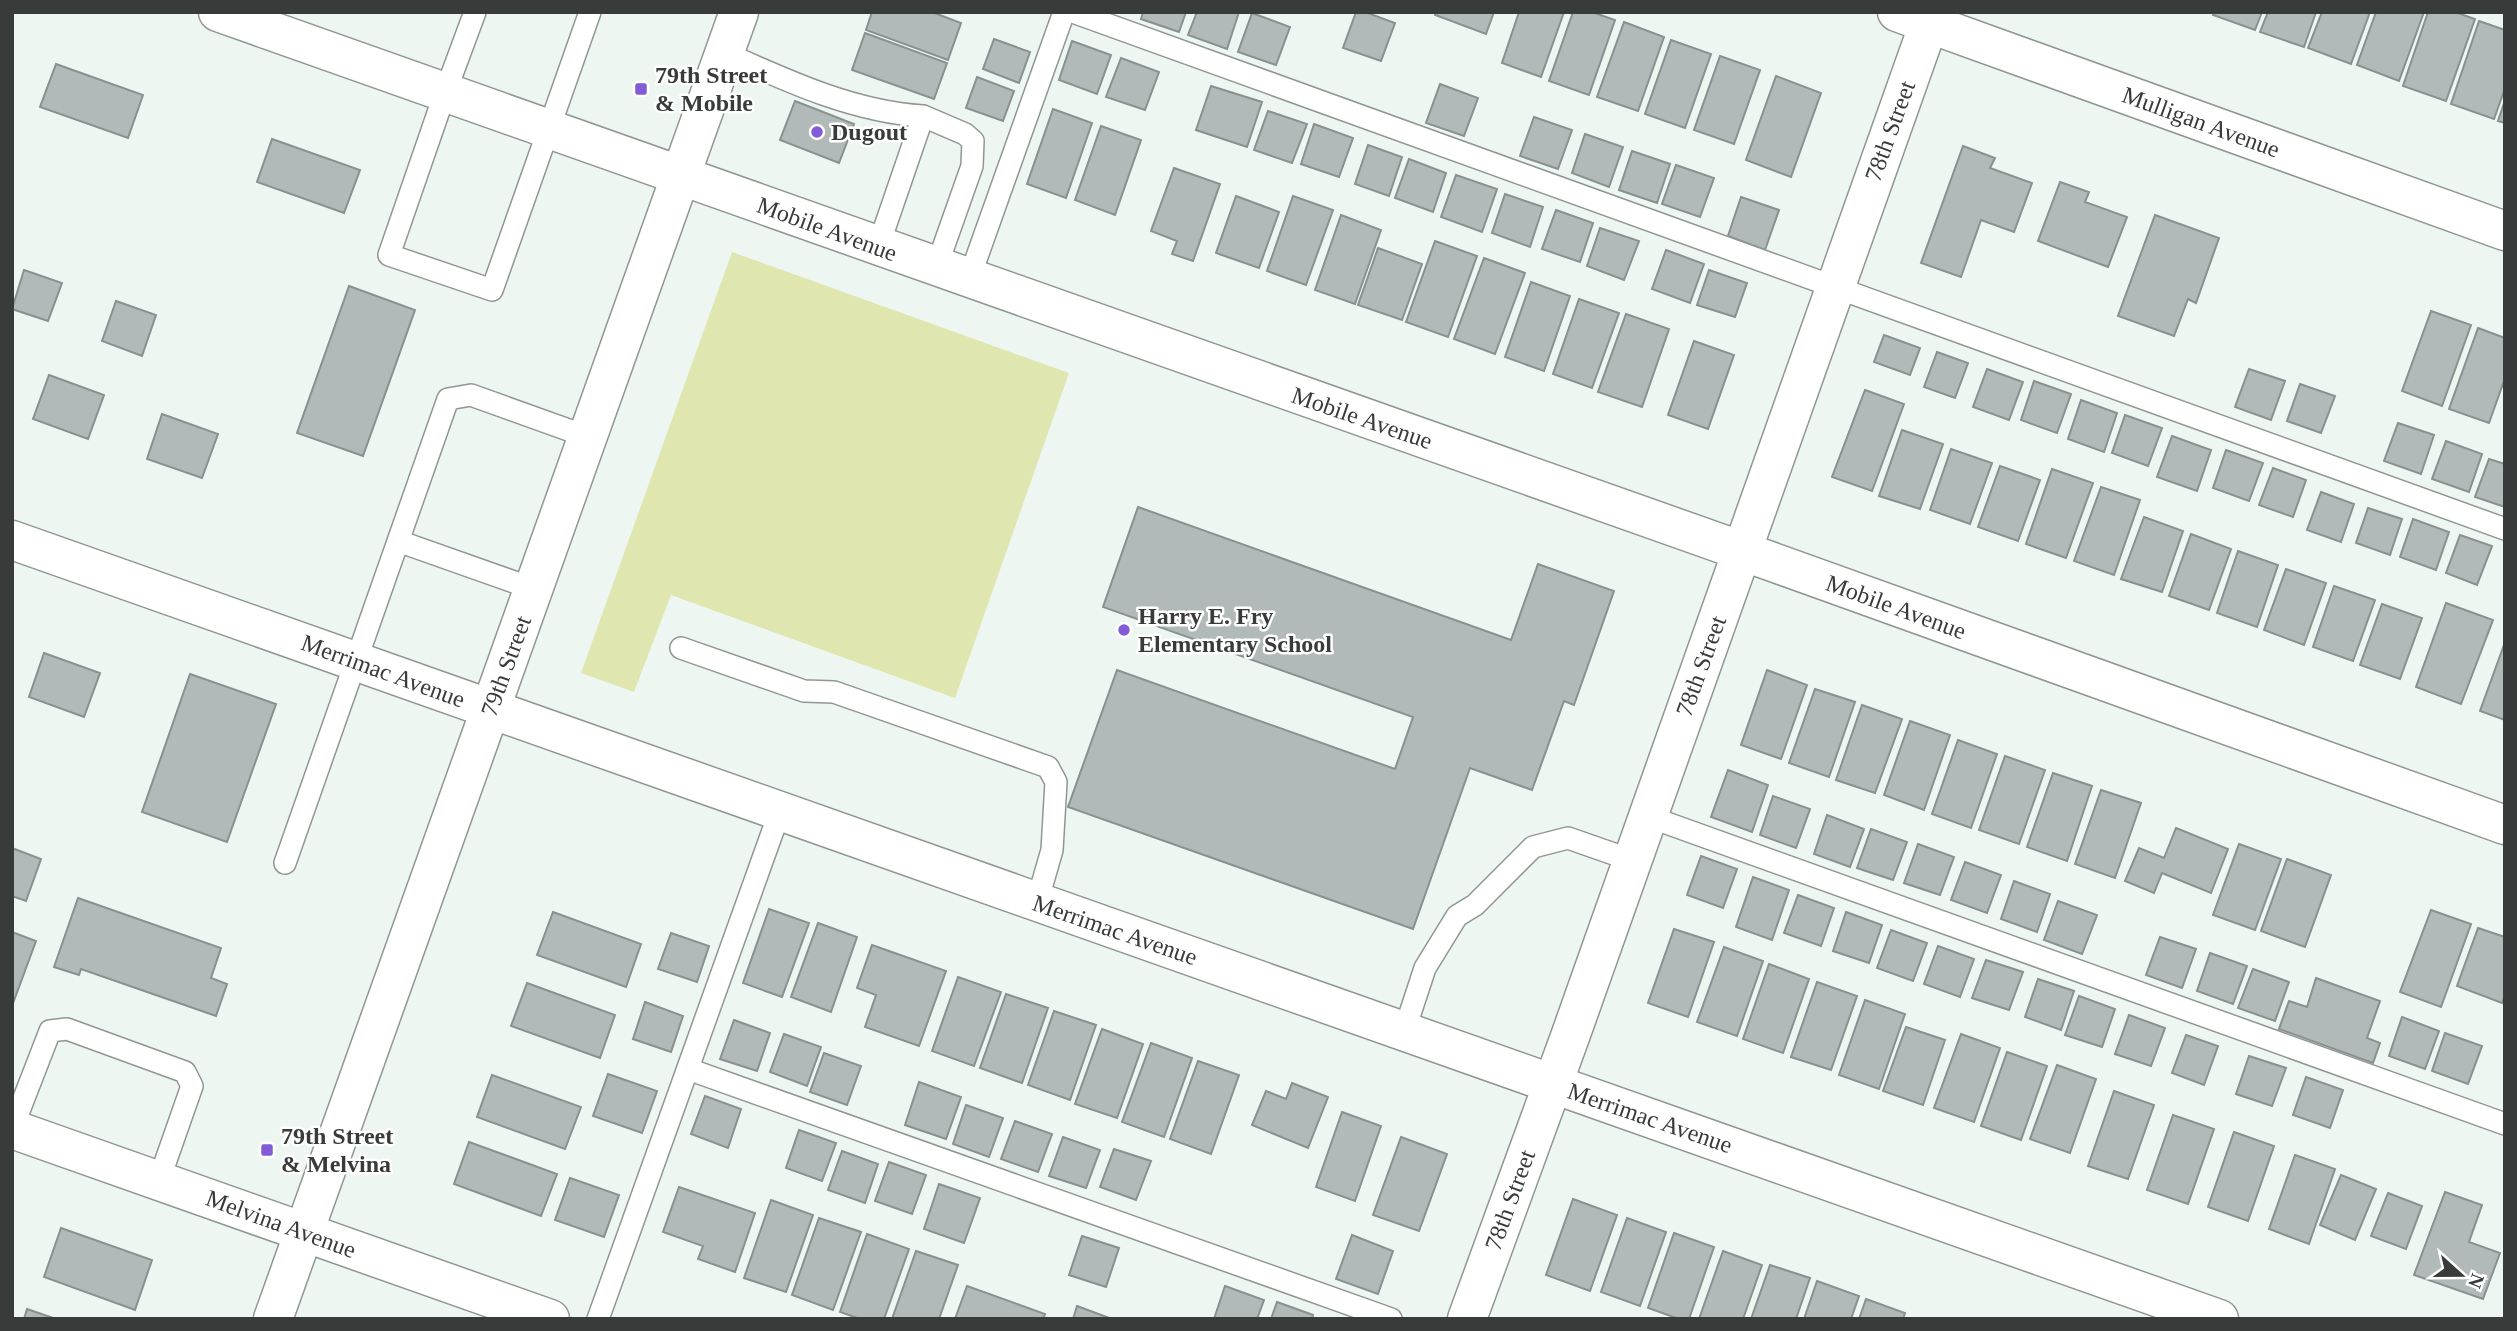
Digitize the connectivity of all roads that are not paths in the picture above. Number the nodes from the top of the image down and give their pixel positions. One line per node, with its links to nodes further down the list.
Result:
1 (218, 12): 9 (street, Mobile Avenue)
2 (475, 12): 9 (lane)
3 (590, 12): 11 (lane)
4 (740, 12): 8 (street, 79th Street)
5 (1064, 12): 15 (lane)
6 (1073, 12): 16 (lane)
7 (1919, 16): 13 (street, Mulligan Avenue); 16 (street, 78th Street)
8 (725, 53): 10 (lane); 12 (street, 79th Street)
9 (445, 93): 11 (street, Mobile Avenue); 11 (lane)
10 (923, 116): 14 (lane); 15 (lane)
11 (548, 129): 12 (street, Mobile Avenue)
12 (681, 176): 14 (street, Mobile Avenue); 17 (street, 79th Street)
13 (2505, 231)
14 (878, 247): 15 (street, Mobile Avenue)
15 (952, 274): 21 (street, Mobile Avenue)
16 (1835, 288): 18 (lane); 21 (street, 78th Street)
17 (588, 437): 20 (lane); 22 (street, 79th Street)
18 (2505, 529)
19 (12, 540): 24 (street, Merrimac Avenue)
20 (398, 541): 22 (lane); 24 (lane)
21 (1742, 551): 27 (street, 78th Street); 28 (street, Mobile Avenue)
22 (534, 589): 25 (street, 79th Street)
23 (681, 648): 31 (lane)
24 (355, 661): 25 (street, Merrimac Avenue); 30 (lane)
25 (491, 709): 26 (street, Merrimac Avenue); 38 (street, 79th Street)
26 (780, 811): 31 (street, Merrimac Avenue); 33 (lane)
27 (1647, 816): 29 (street, 78th Street); 35 (lane)
28 (2505, 825)
29 (1631, 860): 32 (lane); 34 (street, 78th Street)
30 (285, 863)
31 (1037, 902): 32 (street, Merrimac Avenue)
32 (1404, 1032): 34 (street, Merrimac Avenue)
33 (688, 1069): 41 (lane); 42 (lane)
34 (1553, 1084): 43 (street, 78th Street); 44 (street, Merrimac Avenue)
35 (2505, 1124)
36 (12, 1129): 37 (street, Melvina Avenue); 37 (lane)
37 (159, 1180): 38 (street, Melvina Avenue)
38 (304, 1232): 39 (street, 79th Street); 40 (street, Melvina Avenue)
39 (273, 1319)
40 (550, 1319)
41 (598, 1319)
42 (1391, 1319)
43 (1467, 1319)
44 (2218, 1319)

